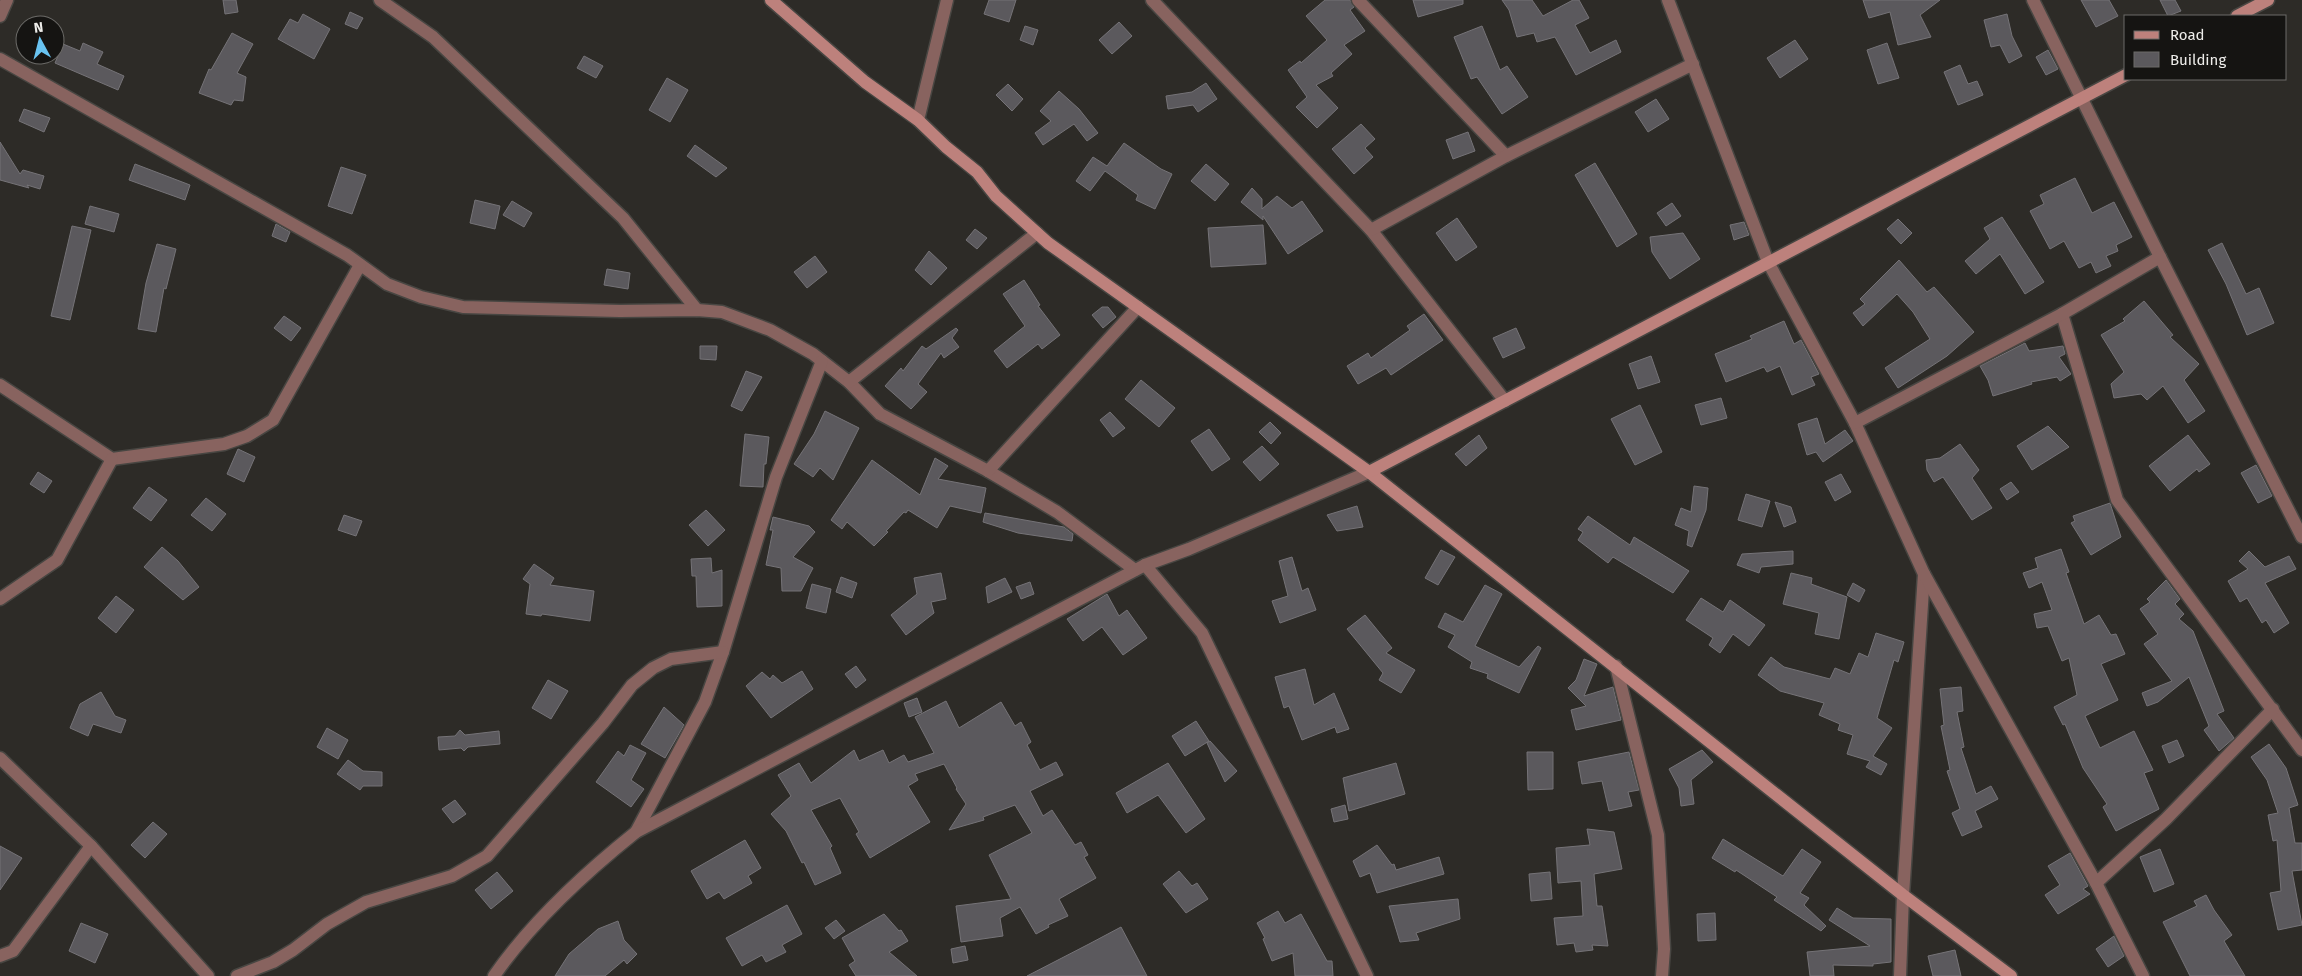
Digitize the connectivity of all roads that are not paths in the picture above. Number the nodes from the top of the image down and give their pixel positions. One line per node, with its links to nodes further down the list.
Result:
1 (8, 0): 11 (street)
2 (380, 0): 24 (street)
3 (771, 0): 16 (main road)
4 (947, 0): 16 (street)
5 (1152, 0): 18 (street)
6 (1358, 0): 17 (street)
7 (1668, 0): 13 (street)
8 (2034, 0): 15 (street)
9 (2268, 0): 10 (main road)
10 (2240, 15)
11 (0, 16)
12 (0, 59): 22 (street)
13 (1693, 64): 17 (street); 21 (street)
14 (2124, 76): 15 (main road)
15 (2081, 98): 20 (street); 21 (main road)
16 (918, 120): 19 (main road)
17 (1506, 156): 18 (street)
18 (1371, 230): 29 (street)
19 (1037, 233): 23 (main road); 27 (street)
20 (2160, 257): 25 (street); 34 (street)
21 (1768, 262): 29 (main road); 30 (street)
22 (360, 265): 24 (street); 31 (street)
23 (1138, 307): 32 (street); 33 (main road)
24 (696, 310): 26 (street)
25 (2062, 314): 30 (street); 40 (street)
26 (822, 361): 27 (street); 38 (street)
27 (849, 382): 32 (street)
28 (0, 385): 31 (street)
29 (1505, 401): 33 (main road)
30 (1855, 423): 36 (street)
31 (112, 459): 37 (street)
32 (988, 471): 35 (street)
33 (1369, 472): 35 (street); 39 (main road)
34 (2302, 537)
35 (1140, 567): 43 (street); 51 (street)
36 (1924, 574): 45 (street); 46 (street)
37 (0, 599)
38 (723, 652): 43 (street); 49 (street)
39 (1616, 666): 46 (main road); 52 (street)
40 (2273, 709): 41 (street); 45 (street)
41 (2302, 750)
42 (0, 758): 44 (street)
43 (636, 832): 50 (street)
44 (91, 846): 47 (street); 48 (street)
45 (2096, 883): 55 (street)
46 (1903, 894): 53 (street); 54 (main road)
47 (0, 956)
48 (208, 976)
49 (237, 976)
50 (494, 976)
51 (1367, 976)
52 (1662, 976)
53 (1900, 976)
54 (2011, 976)
55 (2143, 976)

